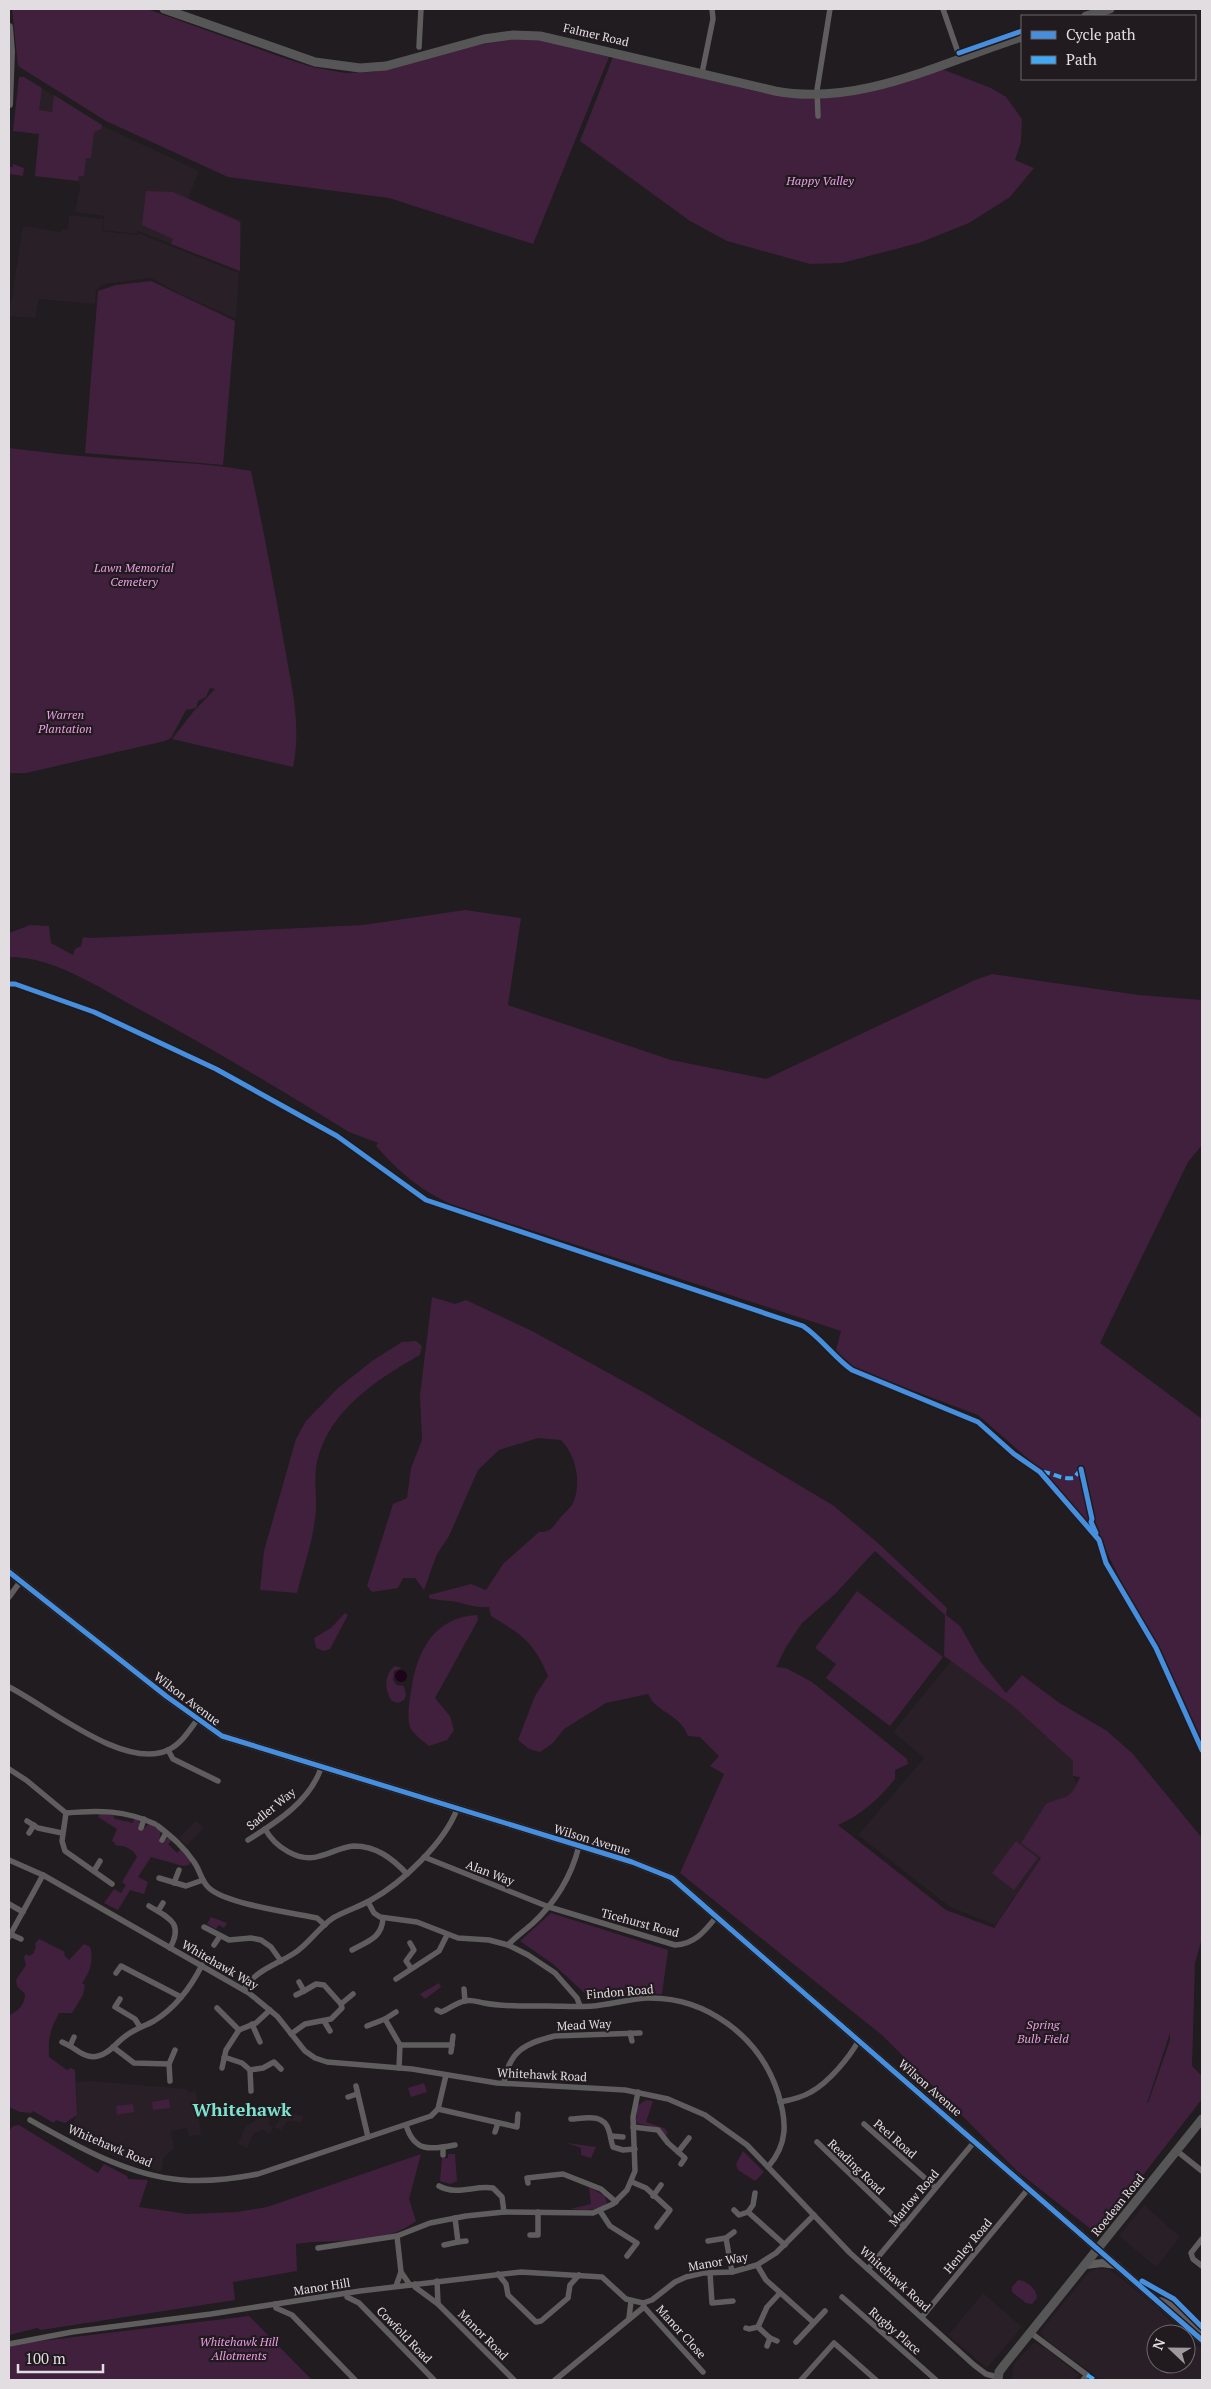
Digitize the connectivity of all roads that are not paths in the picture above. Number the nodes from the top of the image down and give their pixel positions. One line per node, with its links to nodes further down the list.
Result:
1 (164, 9): 13 (main road, Falmer Road)
2 (421, 9): 10 (street)
3 (712, 9): 13 (street)
4 (830, 9): 15 (street)
5 (943, 9): 12 (street)
6 (1110, 9): 7 (main road)
7 (1089, 15)
8 (9, 27): 11 (street)
9 (1021, 36): 12 (main road, Falmer Road)
10 (419, 47)
11 (10, 51): 14 (street)
12 (960, 58): 15 (main road, Falmer Road)
13 (702, 73): 15 (main road, Falmer Road)
14 (9, 89): 16 (street)
15 (817, 94): 17 (street)
16 (9, 104)
17 (818, 116)
18 (9, 1572): 19 (street, Wilson Avenue)
19 (20, 1582): 20 (street); 22 (street, Wilson Avenue)
20 (9, 1597)
21 (9, 1687): 23 (street)
22 (197, 1720): 23 (street); 24 (street, Wilson Avenue)
23 (168, 1750): 26 (street)
24 (322, 1768): 27 (street, Wilson Avenue); 33 (street, Sadler Way)
25 (9, 1769): 28 (street)
26 (218, 1781)
27 (457, 1809): 39 (street, Wilson Avenue); 40 (street)
28 (66, 1814): 29 (street); 34 (street)
29 (144, 1819): 32 (street); 35 (street)
30 (27, 1821): 31 (street)
31 (34, 1825): 34 (street); 36 (street)
32 (141, 1828)
33 (265, 1829): 37 (street, Sadler Way); 45 (street)
34 (62, 1833): 44 (street)
35 (166, 1833): 38 (street); 48 (street)
36 (29, 1834)
37 (242, 1838)
38 (162, 1840)
39 (580, 1846): 55 (street); 58 (street, Wilson Avenue)
40 (424, 1857): 45 (street); 55 (street, Alan Way)
41 (9, 1860): 46 (street, Whitehawk Way)
42 (100, 1861): 44 (street)
43 (179, 1870): 49 (street)
44 (94, 1871): 50 (street)
45 (407, 1874): 51 (street)
46 (43, 1875): 57 (street); 69 (street, Whitehawk Way)
47 (159, 1878): 49 (street)
48 (202, 1880): 49 (street); 60 (street)
49 (174, 1883)
50 (112, 1884)
51 (368, 1902): 59 (street); 60 (street)
52 (163, 1903): 56 (street)
53 (9, 1904): 57 (street)
54 (150, 1906): 56 (street)
55 (549, 1906): 58 (street, Ticehurst Road); 68 (street)
56 (158, 1911): 69 (street)
57 (23, 1912): 63 (street)
58 (717, 1916): 103 (street, Wilson Avenue)
59 (383, 1918): 62 (street); 70 (street)
60 (325, 1925): 71 (street)
61 (204, 1928): 64 (street)
62 (447, 1935): 68 (street); 73 (street)
63 (10, 1936): 65 (street)
64 (220, 1936): 67 (street); 71 (street)
65 (20, 1940)
66 (410, 1943): 73 (street)
67 (214, 1945)
68 (508, 1945): 86 (street)
69 (170, 1948): 72 (street, Whitehawk Way)
70 (352, 1950)
71 (281, 1961): 77 (street)
72 (202, 1965): 77 (street, Whitehawk Way); 82 (street)
73 (411, 1968): 75 (street)
74 (116, 1973): 82 (street)
75 (396, 1979)
76 (299, 1982): 79 (street)
77 (244, 1989): 88 (street, Whitehawk Way)
78 (464, 1989): 84 (street)
79 (304, 1991): 81 (street); 85 (street)
80 (353, 1994): 85 (street)
81 (296, 1995)
82 (181, 1997): 95 (street)
83 (120, 1998): 95 (street)
84 (465, 2001): 86 (street, Findon Road); 89 (street, Findon Road)
85 (341, 2004): 92 (street)
86 (580, 2006): 127 (street, Findon Road)
87 (217, 2008): 96 (street)
88 (270, 2010): 93 (street); 100 (street, Whitehawk Way)
89 (436, 2010)
90 (396, 2012): 91 (street)
91 (384, 2018): 94 (street); 107 (street)
92 (324, 2021): 97 (street); 100 (street)
93 (252, 2024): 96 (street); 106 (street)
94 (368, 2026)
95 (140, 2027): 110 (street)
96 (239, 2030): 113 (street)
97 (330, 2031)
98 (630, 2033): 99 (street, Mead Way); 104 (street); 121 (street, Mead Way)
99 (640, 2033)
100 (291, 2034): 116 (street, Whitehawk Way)
101 (453, 2036): 109 (street)
102 (74, 2037): 108 (street)
103 (860, 2040): 127 (street); 142 (street, Wilson Avenue)
104 (632, 2041)
105 (62, 2042): 108 (street)
106 (260, 2042)
107 (400, 2045): 109 (street); 116 (street)
108 (70, 2046): 110 (street)
109 (452, 2046): 112 (street)
110 (113, 2047): 114 (street)
111 (175, 2050): 114 (street)
112 (451, 2052)
113 (224, 2056): 115 (street); 118 (street)
114 (169, 2064): 120 (street)
115 (222, 2068)
116 (399, 2068): 119 (street, Whitehawk Way)
117 (280, 2069): 118 (street)
118 (250, 2070): 123 (street)
119 (446, 2075): 121 (street, Whitehawk Road); 128 (street)
120 (170, 2081)
121 (504, 2084): 124 (street, Whitehawk Road)
122 (356, 2086): 125 (street)
123 (251, 2091)
124 (638, 2092): 136 (street); 151 (street, Whitehawk Road)
125 (357, 2094): 126 (street); 139 (street)
126 (348, 2097)
127 (780, 2102): 151 (street, Findon Road)
128 (438, 2109): 133 (street); 134 (street, Whitehawk Road)
129 (518, 2114): 133 (street)
130 (571, 2119): 138 (street)
131 (1202, 2119): 147 (main road, Roedean Road)
132 (30, 2120): 139 (street, Whitehawk Road)
133 (498, 2123): 137 (street)
134 (406, 2124): 139 (street, Whitehawk Road); 145 (street)
135 (864, 2124): 157 (street, Peel Road)
136 (633, 2127): 146 (street); 148 (street)
137 (495, 2132)
138 (611, 2136): 140 (street); 146 (street)
139 (368, 2137)
140 (623, 2137)
141 (689, 2138): 148 (street)
142 (975, 2141): 157 (street, Marlow Road); 158 (street, Wilson Avenue)
143 (817, 2142): 169 (street, Reading Road)
144 (455, 2145): 145 (street)
145 (443, 2147): 149 (street)
146 (634, 2149): 153 (street)
147 (1177, 2150): 152 (street); 182 (main road, Roedean Road)
148 (678, 2152): 150 (street)
149 (443, 2155)
150 (681, 2164)
151 (768, 2167): 167 (street, Whitehawk Road)
152 (1202, 2171)
153 (632, 2182): 160 (street); 161 (street)
154 (528, 2183): 161 (street)
155 (661, 2185): 160 (street)
156 (439, 2186): 164 (street)
157 (936, 2187): 169 (street, Marlow Road)
158 (1029, 2188): 182 (street, Wilson Avenue); 215 (street, Henley Road)
159 (755, 2192): 166 (street)
160 (653, 2196): 170 (street)
161 (616, 2202): 163 (street)
162 (734, 2210): 166 (street)
163 (600, 2211): 165 (street); 183 (street)
164 (504, 2212): 165 (street); 168 (street)
165 (538, 2212): 172 (street)
166 (748, 2212): 180 (street)
167 (814, 2216): 180 (street, Manor Way); 188 (street, Whitehawk Road)
168 (455, 2218): 173 (street); 178 (street)
169 (904, 2226): 188 (street, Marlow Road)
170 (658, 2227)
171 (734, 2232): 174 (street)
172 (530, 2235)
173 (397, 2236): 181 (street); 189 (street)
174 (726, 2238): 177 (street); 190 (street)
175 (1202, 2239): 187 (street)
176 (466, 2241): 178 (street)
177 (708, 2241)
178 (458, 2242): 179 (street)
179 (444, 2245)
180 (785, 2245): 184 (street, Manor Way)
181 (318, 2248)
182 (1099, 2248): 185 (main road, Roedean Road); 186 (street, Wilson Avenue)
183 (627, 2256)
184 (757, 2265): 190 (street, Manor Way); 203 (street)
185 (1086, 2265): 186 (street); 220 (main road, Roedean Road)
186 (1116, 2265): 205 (street, Wilson Avenue)
187 (1202, 2266)
188 (868, 2269): 215 (street, Whitehawk Road)
189 (401, 2272): 197 (street, Manor Road); 200 (street)
190 (732, 2272): 192 (street, Manor Way)
191 (511, 2273): 193 (street, Manor Hill); 194 (street, Manor Hill); 198 (street)
192 (710, 2273): 207 (street); 212 (street, Manor Way)
193 (498, 2274): 196 (street, Manor Hill); 198 (street)
194 (562, 2274): 195 (street, Manor Hill); 199 (street)
195 (579, 2276): 199 (street); 206 (street, Manor Hill)
196 (437, 2281): 197 (street, Manor Hill); 211 (street)
197 (412, 2284): 200 (street, Manor Hill); 211 (street, Manor Road)
198 (506, 2284): 199 (street)
199 (570, 2285)
200 (396, 2286): 201 (street, Manor Hill)
201 (360, 2291): 202 (street, Manor Hill); 209 (street, Cowfold Road)
202 (347, 2293): 208 (street, Manor Hill); 209 (street, Cowfold Road)
203 (780, 2293): 217 (street); 218 (street)
204 (842, 2297): 236 (street, Rugby Place)
205 (1158, 2300): 221 (street); 223 (street)
206 (631, 2301): 212 (street); 216 (street)
207 (733, 2301)
208 (290, 2302): 210 (street, Manor Hill); 214 (street)
209 (359, 2303): 231 (street, Cowfold Road)
210 (275, 2304): 214 (street); 226 (street, Manor Hill)
211 (438, 2304): 232 (street, Manor Road)
212 (644, 2305): 216 (street, Manor Way); 228 (street, Manor Close)
213 (825, 2311): 217 (street)
214 (292, 2315): 230 (street)
215 (922, 2317): 229 (street, Whitehawk Road)
216 (628, 2320): 233 (street, Manor Way)
217 (813, 2322): 225 (street)
218 (758, 2327): 219 (street); 222 (street)
219 (746, 2328)
220 (1031, 2332): 229 (main road, Roedean Road); 237 (street)
221 (1202, 2332)
222 (770, 2338): 224 (street); 227 (street)
223 (1202, 2340)
224 (778, 2341)
225 (796, 2342)
226 (9, 2344)
227 (767, 2346)
228 (703, 2372)
229 (998, 2378)
230 (355, 2380)
231 (434, 2380)
232 (514, 2380)
233 (555, 2380)
234 (801, 2380): 235 (street)
235 (876, 2380)
236 (936, 2380)
237 (1083, 2380)

